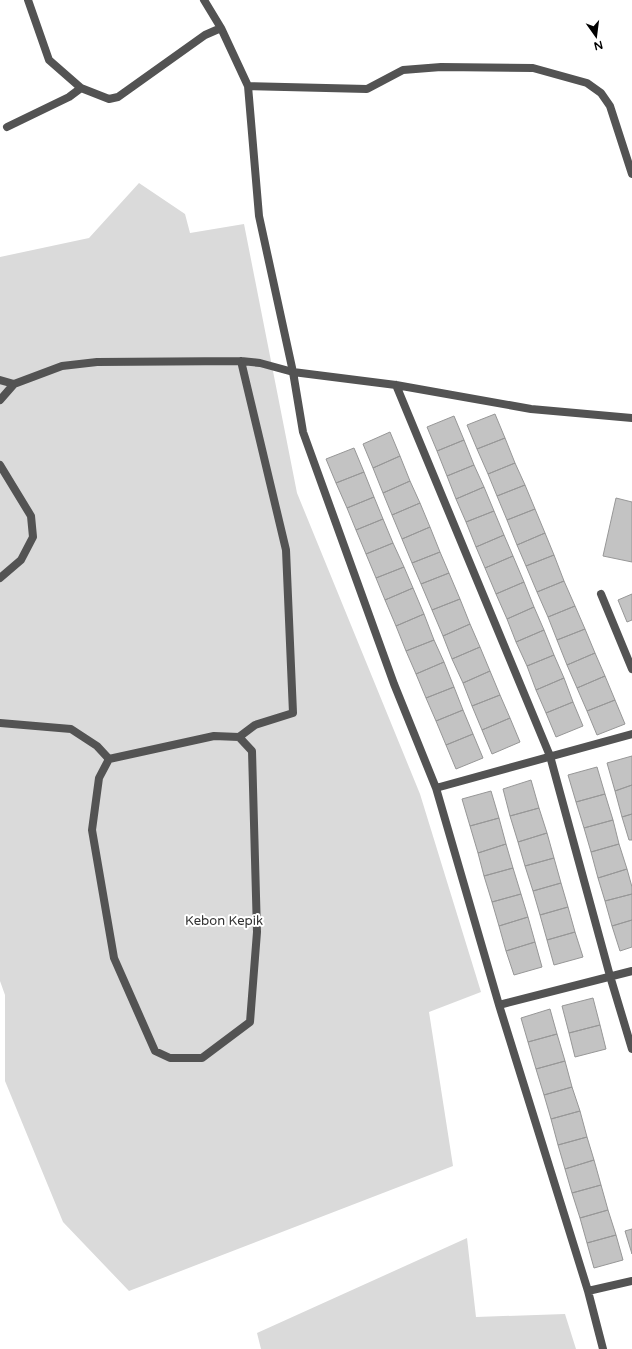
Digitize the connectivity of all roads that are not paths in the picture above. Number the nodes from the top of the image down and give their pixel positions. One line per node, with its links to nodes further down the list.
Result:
1 (28, 0): 5 (street)
2 (204, 0): 3 (street)
3 (221, 28): 4 (street); 5 (street)
4 (248, 86): 7 (street); 9 (street)
5 (81, 88): 6 (street)
6 (7, 127)
7 (632, 174)
8 (241, 361): 9 (street); 11 (street); 21 (street)
9 (293, 372): 12 (street); 24 (street)
10 (0, 380): 11 (street)
11 (14, 384): 13 (street)
12 (396, 385): 14 (street); 22 (street)
13 (0, 400)
14 (632, 418)
15 (0, 466): 16 (street)
16 (0, 578)
17 (601, 594): 18 (street)
18 (632, 669)
19 (0, 722): 23 (street)
20 (632, 734): 22 (street)
21 (239, 737): 23 (street); 23 (street)
22 (550, 756): 24 (street); 26 (street)
23 (109, 759)
24 (436, 788): 27 (street)
25 (632, 971): 26 (street)
26 (610, 976): 27 (street); 28 (street)
27 (499, 1005): 30 (street)
28 (632, 1049)
29 (632, 1282): 30 (street)
30 (588, 1291): 31 (street)
31 (603, 1349)

